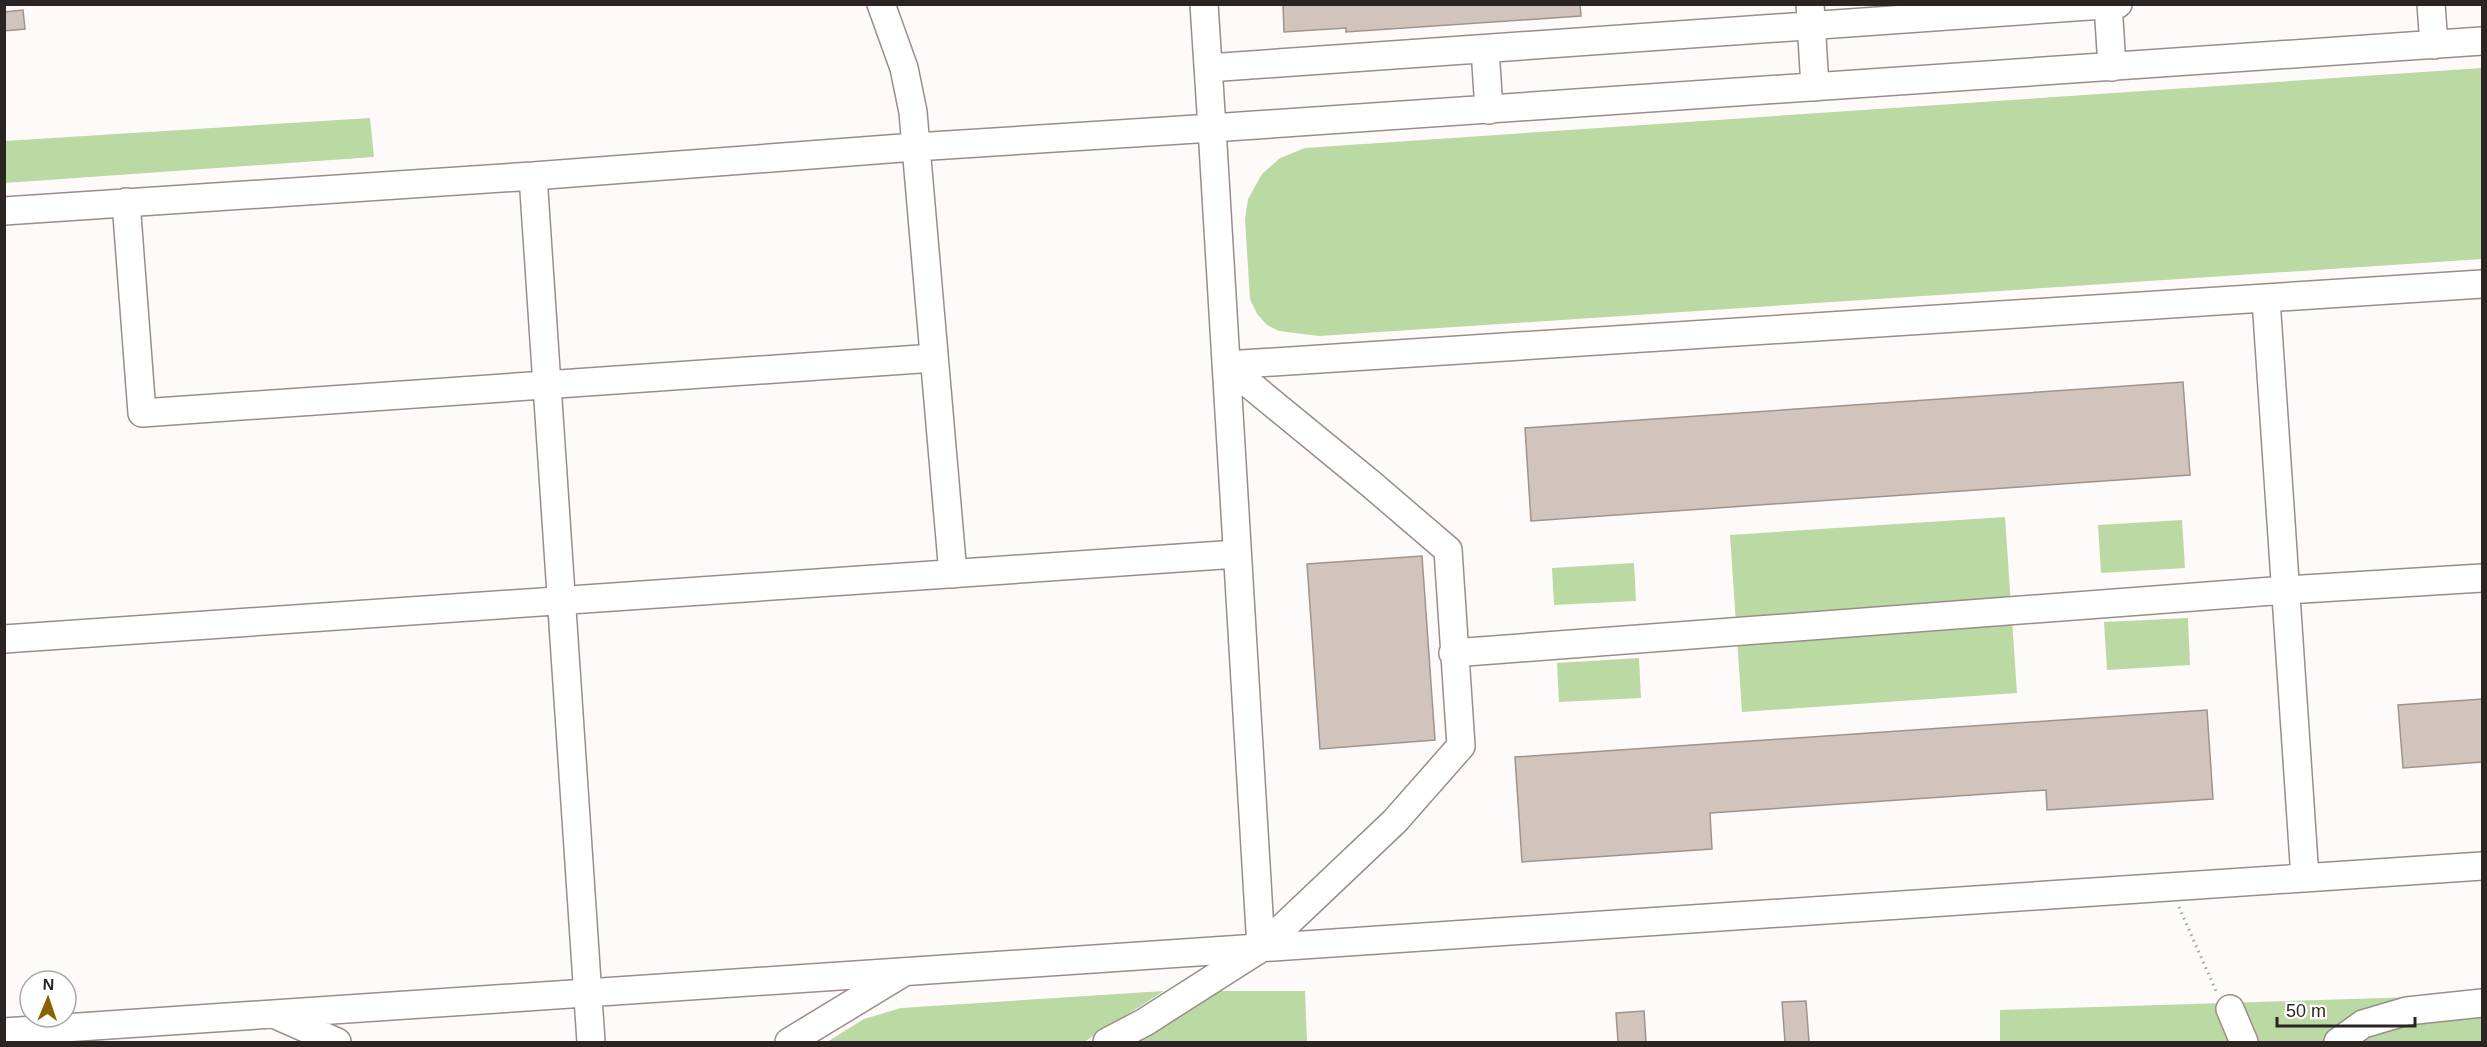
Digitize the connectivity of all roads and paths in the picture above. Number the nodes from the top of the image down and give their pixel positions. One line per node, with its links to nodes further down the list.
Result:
1 (882, 4): 15 (street)
2 (1204, 4): 11 (street)
3 (2118, 4): 5 (street)
4 (2431, 4): 8 (street)
5 (2108, 5): 6 (street); 10 (street)
6 (1810, 15): 9 (street); 12 (street)
7 (2482, 41): 8 (street)
8 (2434, 45): 10 (street)
9 (1485, 49): 11 (street); 13 (street)
10 (2112, 67): 12 (street)
11 (1208, 68): 14 (street)
12 (1815, 87): 13 (street)
13 (1489, 110): 14 (street)
14 (1212, 128): 15 (street); 22 (street)
15 (915, 147): 16 (street); 21 (street)
16 (534, 176): 17 (street); 23 (street)
17 (126, 202): 18 (street); 23 (street)
18 (4, 211)
19 (2482, 284): 20 (street)
20 (2266, 299): 22 (street); 27 (street)
21 (934, 358): 23 (street); 25 (street)
22 (1227, 365): 24 (street); 30 (street)
23 (548, 386): 28 (street)
24 (1237, 554): 25 (street); 34 (street)
25 (953, 574): 28 (street)
26 (2482, 578): 27 (street)
27 (2286, 590): 30 (street); 32 (street)
28 (563, 602): 29 (street); 36 (street)
29 (4, 639)
30 (1453, 653): 34 (street)
31 (2482, 866): 32 (street)
32 (2306, 878): 33 (street)
33 (2171, 887): 34 (street); 38 (path)
34 (1261, 948): 35 (street); 44 (street)
35 (905, 972): 36 (street); 43 (street)
36 (588, 993): 39 (street); 42 (street)
37 (2482, 1003): 46 (street)
38 (2230, 1009): 45 (street)
39 (274, 1014): 40 (street); 41 (street)
40 (4, 1032)
41 (337, 1042)
42 (591, 1042)
43 (789, 1042)
44 (1107, 1042)
45 (2244, 1042)
46 (2338, 1042)

